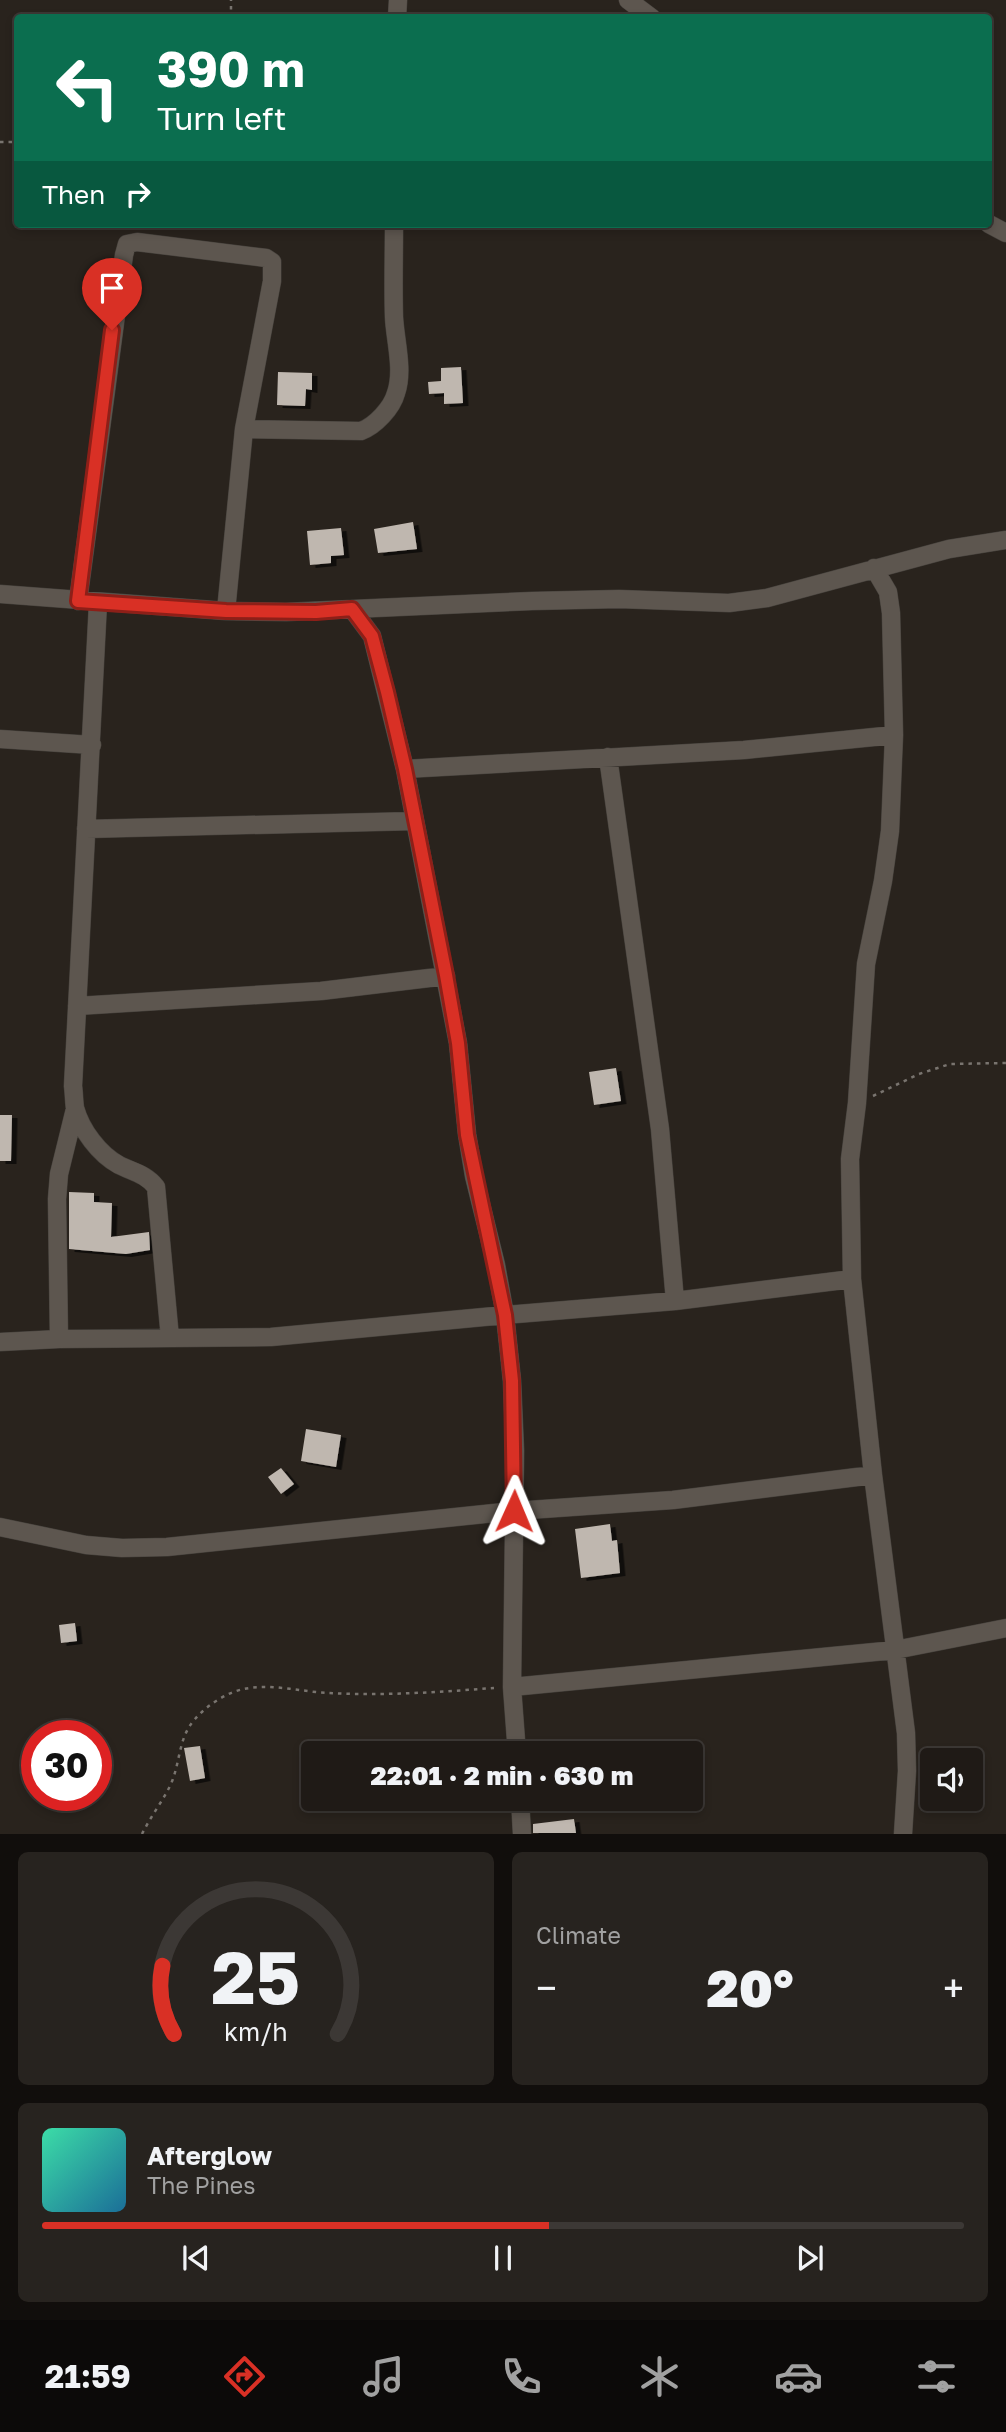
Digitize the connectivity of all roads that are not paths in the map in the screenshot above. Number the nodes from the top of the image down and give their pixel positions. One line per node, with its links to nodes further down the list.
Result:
1 (628, 0): 2 (street)
2 (647, 14)
3 (394, 228): 4 (street)
4 (244, 429): 8 (street); 11 (street)
5 (1006, 540): 6 (street)
6 (874, 568): 10 (street); 12 (street)
7 (0, 594): 8 (street)
8 (78, 601): 9 (street)
9 (98, 603): 11 (street); 14 (street)
10 (352, 609): 11 (street); 16 (street)
11 (226, 611)
12 (894, 735): 15 (street); 22 (street)
13 (0, 739): 14 (street)
14 (92, 746): 18 (street)
15 (608, 757): 16 (street); 23 (street)
16 (405, 769): 17 (street)
17 (415, 821): 18 (street); 19 (street)
18 (86, 829): 20 (street)
19 (446, 975): 20 (street); 24 (street)
20 (77, 1006): 21 (street)
21 (75, 1109): 25 (street); 26 (street)
22 (852, 1279): 23 (street); 28 (street)
23 (676, 1301): 24 (street)
24 (505, 1315): 25 (street); 29 (street)
25 (170, 1338): 26 (street)
26 (59, 1339): 27 (street)
27 (0, 1342)
28 (873, 1475): 29 (street); 32 (street)
29 (514, 1511): 30 (street); 33 (street)
30 (0, 1527)
31 (1006, 1628): 32 (street)
32 (895, 1650): 33 (street); 37 (street)
33 (512, 1687): 34 (street)
34 (516, 1741)
35 (521, 1811): 36 (street)
36 (522, 1833)
37 (903, 1833)

